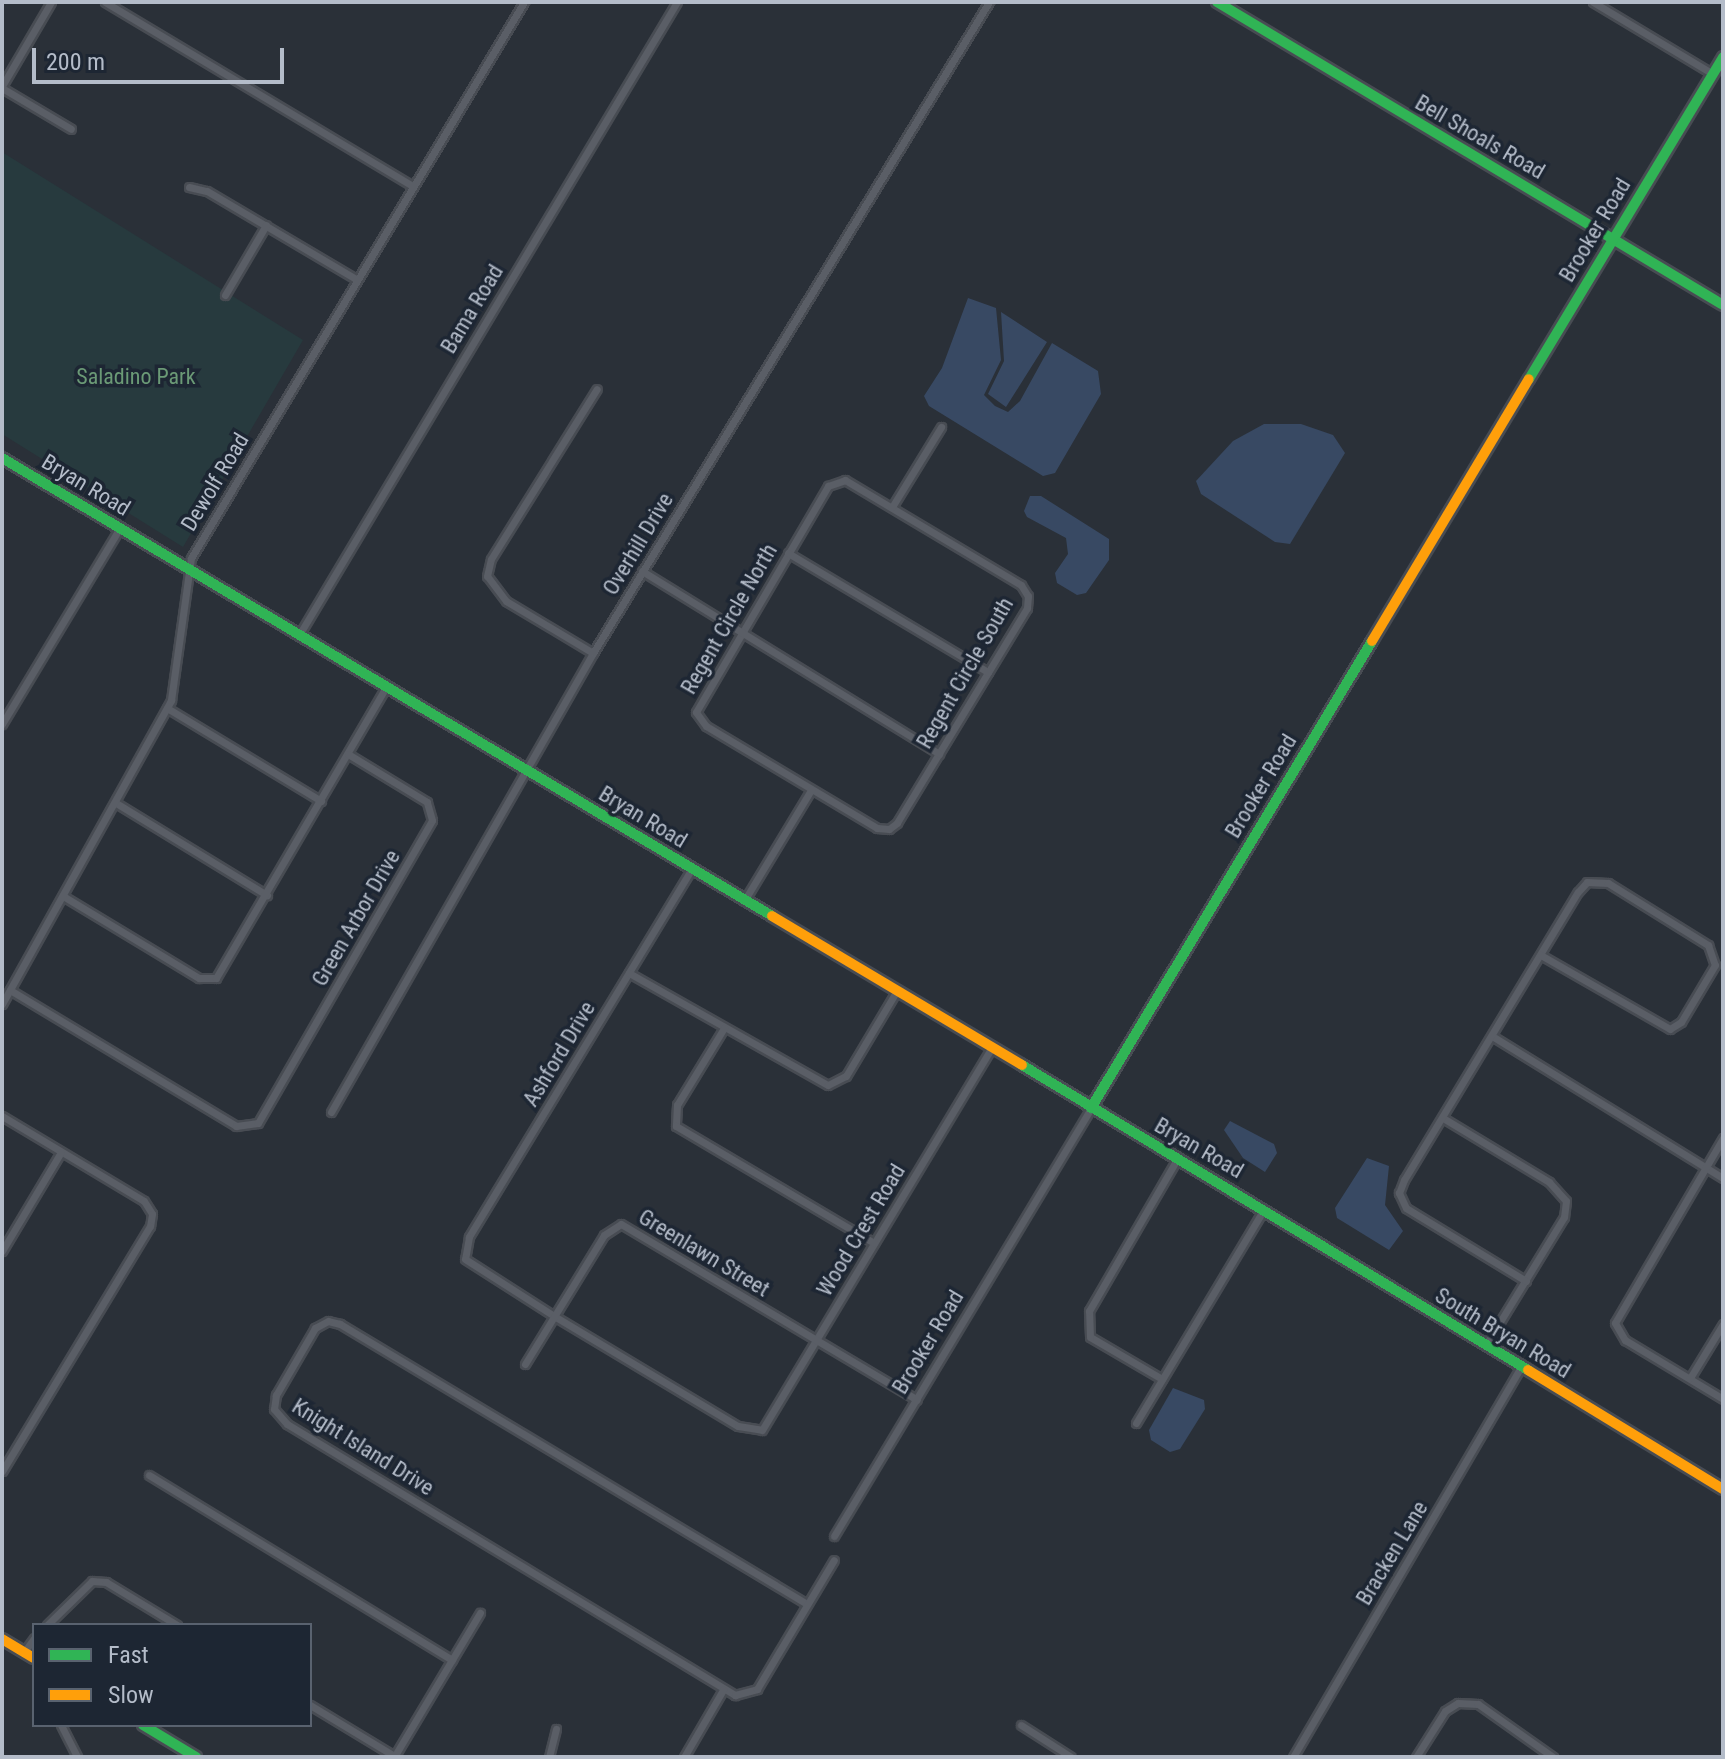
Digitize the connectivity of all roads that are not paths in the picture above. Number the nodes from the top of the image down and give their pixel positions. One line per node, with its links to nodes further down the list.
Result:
1 (51, 2): 10 (street)
2 (105, 2): 12 (street)
3 (524, 2): 12 (street, Dewolf Road)
4 (677, 2): 27 (street, Bama Road)
5 (989, 2): 26 (street, Overhill Drive)
6 (1217, 2): 15 (street, Bell Shoals Road)
7 (1593, 2): 9 (street)
8 (1723, 57): 9 (street, Brooker Road)
9 (1713, 74): 15 (street, Brooker Road)
10 (2, 87): 11 (street)
11 (71, 129)
12 (413, 186): 16 (street, Dewolf Road)
13 (189, 187): 14 (street)
14 (266, 225): 16 (street); 17 (street)
15 (1613, 239): 18 (street, Bell Shoals Road); 52 (street, Brooker Road)
16 (356, 279): 25 (street, Dewolf Road)
17 (225, 295)
18 (1723, 305)
19 (597, 389): 29 (street)
20 (941, 427): 22 (street)
21 (2, 458): 23 (street, Bryan Road)
22 (892, 507): 24 (street, Regent Circle North); 30 (street, Regent Circle South)
23 (120, 528): 25 (street, Bryan Road); 33 (street)
24 (788, 553): 28 (street, Regent Circle North); 30 (street)
25 (191, 571): 27 (street, Bryan Road); 32 (street, Dewolf Road)
26 (642, 571): 28 (street); 29 (street, Overhill Drive)
27 (299, 635): 31 (street, Bryan Road)
28 (740, 635): 35 (street); 37 (street, Regent Circle North)
29 (593, 653): 36 (street, Overhill Drive)
30 (988, 672): 35 (street, Regent Circle South)
31 (386, 687): 34 (street); 36 (street, Bryan Road)
32 (167, 708): 38 (street); 39 (street, Dewolf Road)
33 (2, 724)
34 (348, 754): 38 (street); 46 (street, Green Arbor Drive)
35 (939, 754): 37 (street, Regent Circle South)
36 (525, 769): 40 (street, Bryan Road); 53 (street, Overhill Drive)
37 (811, 790): 43 (street)
38 (321, 801): 41 (street)
39 (116, 803): 41 (street); 42 (street, Dewolf Road)
40 (691, 870): 43 (street, Bryan Road); 45 (street, Ashford Drive)
41 (267, 895): 42 (street)
42 (63, 896): 46 (street, Dewolf Road)
43 (744, 901): 47 (street, Bryan Road)
44 (1541, 955): 44 (street); 50 (street)
45 (629, 973): 49 (street); 65 (street, Ashford Drive)
46 (10, 990): 48 (street, Dewolf Road)
47 (896, 992): 49 (street); 51 (street, Bryan Road)
48 (2, 1004)
49 (724, 1028): 62 (street)
50 (1492, 1036): 55 (street); 59 (street)
51 (991, 1049): 52 (street, Bryan Road); 62 (street, Wood Crest Road)
52 (1091, 1108): 58 (street, Bryan Road); 74 (street, Brooker Road)
53 (331, 1112)
54 (2, 1116): 57 (street)
55 (1443, 1118): 64 (street); 64 (street)
56 (1723, 1138): 59 (street)
57 (61, 1152): 63 (street); 76 (street)
58 (1177, 1159): 61 (street, Bryan Road); 72 (street)
59 (1706, 1167): 60 (street); 71 (street)
60 (1723, 1178)
61 (1264, 1209): 68 (street, South Bryan Road); 72 (street)
62 (874, 1243): 67 (street, Wood Crest Road)
63 (2, 1251)
64 (1526, 1281): 68 (street)
65 (554, 1316): 67 (street, Greenlawn Street); 67 (street, Wood Crest Road); 69 (street, Greenlawn Street)
66 (1723, 1324): 71 (street)
67 (816, 1340): 74 (street, Greenlawn Street)
68 (1486, 1345): 70 (street, South Bryan Road)
69 (525, 1364)
70 (1521, 1367): 78 (street, South Bryan Road); 100 (street, Bracken Lane)
71 (1690, 1378): 73 (street)
72 (1162, 1379): 75 (street)
73 (1723, 1399)
74 (917, 1400): 79 (street, Brooker Road)
75 (1136, 1423)
76 (2, 1471)
77 (149, 1475): 87 (street)
78 (1723, 1489)
79 (834, 1536)
80 (834, 1560): 81 (street)
81 (807, 1604): 88 (street); 88 (street, Knight Island Drive)
82 (480, 1613): 87 (street)
83 (49, 1623): 84 (street)
84 (174, 1623)
85 (2, 1639): 86 (street)
86 (29, 1655)
87 (452, 1660): 96 (street)
88 (723, 1690): 98 (street)
89 (312, 1706): 96 (street)
90 (1021, 1725): 99 (street)
91 (62, 1727): 94 (street)
92 (146, 1727): 95 (street)
93 (556, 1729): 97 (street)
94 (77, 1757)
95 (196, 1757)
96 (395, 1757)
97 (549, 1757)
98 (684, 1757)
99 (1071, 1757)
100 (1293, 1757)
101 (1416, 1757): 102 (street)
102 (1553, 1757)

